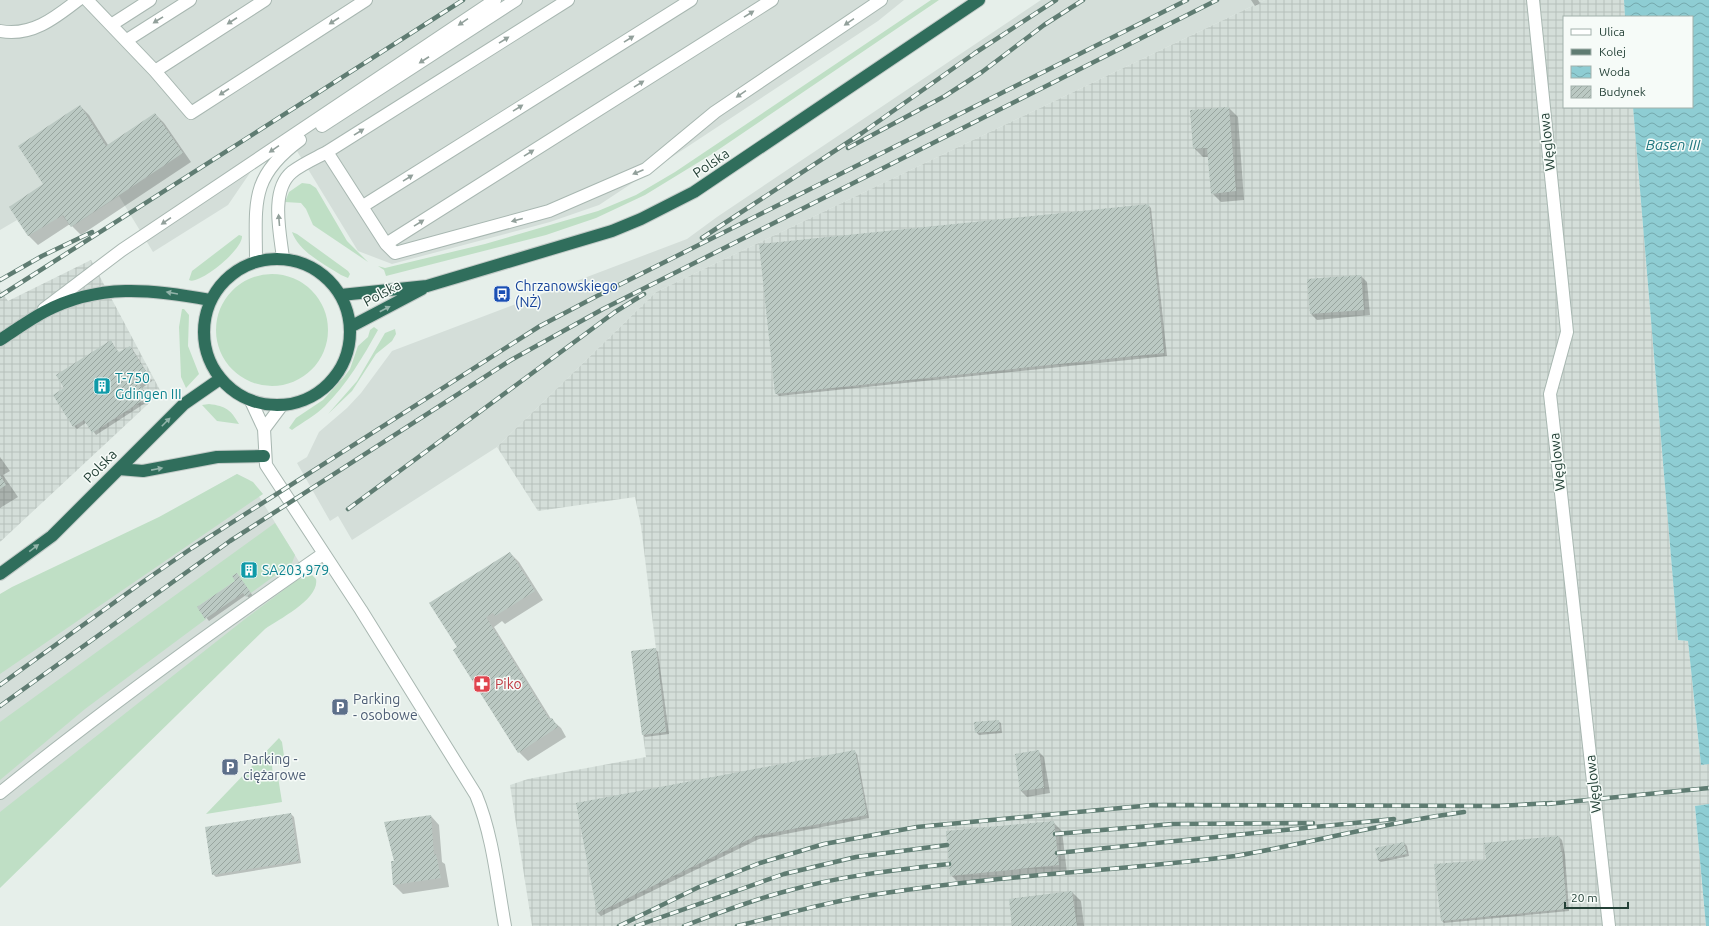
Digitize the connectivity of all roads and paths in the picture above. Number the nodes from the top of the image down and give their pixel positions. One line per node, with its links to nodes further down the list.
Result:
1 (78, 0): 16 (street)
2 (86, 0): 15 (street)
3 (150, 0): 15 (street)
4 (190, 0): 17 (street, one-way to 17)
5 (265, 0): 18 (street, one-way to 18)
6 (366, 0): 18 (street, one-way to 18)
7 (495, 0): 27 (street, one-way to 27)
8 (516, 0): 23 (street, one-way to 23)
9 (568, 0): 19 (street, one-way to 9)
10 (691, 0): 20 (street, one-way to 10)
11 (772, 0): 21 (street, one-way to 11)
12 (881, 0): 21 (street, one-way to 21)
13 (979, 0): 24 (highway, Polska)
14 (1532, 0): 40 (street, Węglowa)
15 (111, 25): 17 (street)
16 (0, 31)
17 (127, 40): 18 (street)
18 (155, 70)
19 (327, 152): 20 (street); 22 (street, one-way to 19)
20 (363, 206): 21 (street)
21 (386, 244)
22 (282, 258): 23 (highway); 25 (highway)
23 (256, 261): 26 (highway)
24 (427, 286): 25 (highway, Polska); 28 (highway, Polska, one-way to 24)
25 (341, 295): 28 (highway)
26 (210, 300): 27 (highway, one-way to 27); 30 (highway)
27 (26, 324): 29 (highway)
28 (350, 327): 32 (highway)
29 (0, 340)
30 (220, 379): 31 (highway); 35 (highway, Polska, one-way to 30)
31 (251, 401): 32 (highway); 33 (street)
32 (282, 405): 33 (street)
33 (264, 429): 34 (street)
34 (264, 456): 35 (highway, one-way to 34); 36 (street)
35 (119, 469): 37 (highway, Polska, one-way to 35)
36 (323, 554): 38 (street); 39 (street)
37 (0, 574)
38 (0, 793)
39 (505, 926)
40 (1609, 926)

